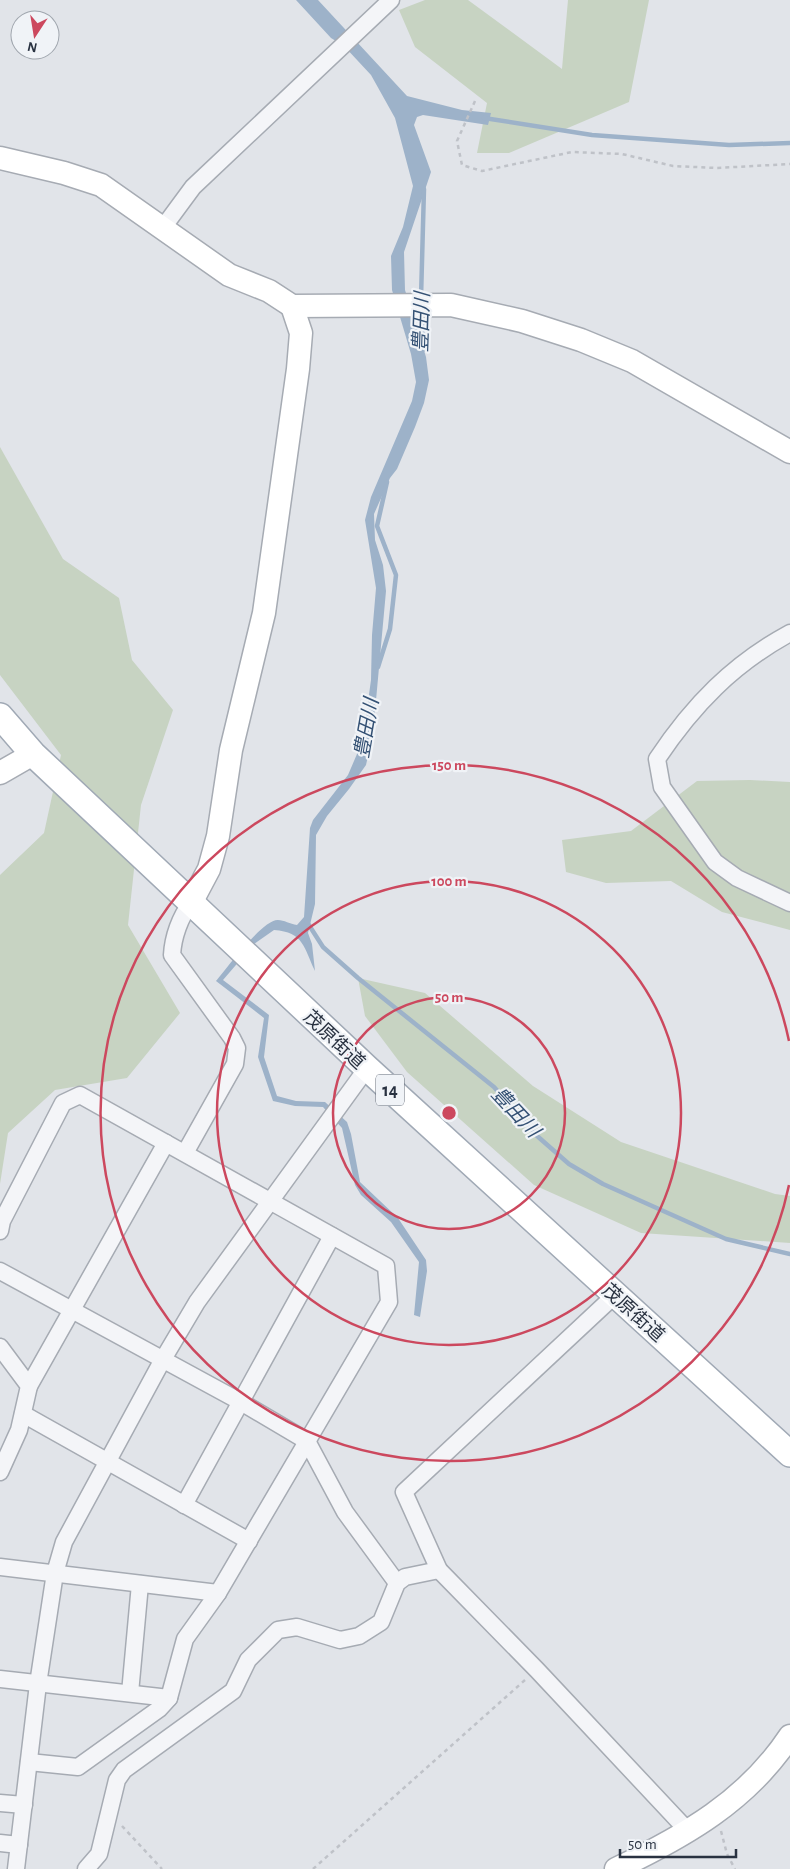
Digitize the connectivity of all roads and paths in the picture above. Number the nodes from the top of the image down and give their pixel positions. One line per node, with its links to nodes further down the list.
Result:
1 (391, 0): 5 (street)
2 (475, 101): 4 (path)
3 (0, 158): 5 (street)
4 (790, 164)
5 (162, 229): 6 (street)
6 (292, 306): 7 (street); 12 (street)
7 (790, 452)
8 (790, 633): 13 (street)
9 (0, 716): 10 (main road, 茂原街道 / 14)
10 (33, 754): 11 (street); 12 (main road, 茂原街道 / 14)
11 (0, 773)
12 (191, 903): 14 (main road, 茂原街道 / 14); 16 (street)
13 (790, 903)
14 (367, 1068): 17 (street); 21 (main road, 茂原街道 / 14)
15 (166, 1143): 16 (street); 18 (street); 22 (street)
16 (186, 1153): 17 (street)
17 (270, 1200): 19 (street); 24 (street)
18 (0, 1231)
19 (332, 1236): 26 (street); 28 (street)
20 (0, 1271): 22 (street)
21 (615, 1295): 29 (main road, 茂原街道 / 14); 35 (street)
22 (74, 1310): 24 (street); 25 (street)
23 (0, 1347): 25 (street)
24 (162, 1361): 26 (street); 30 (street)
25 (29, 1386): 27 (street)
26 (241, 1402): 28 (street); 32 (street)
27 (23, 1414): 30 (street); 31 (street)
28 (307, 1441): 33 (street); 37 (street)
29 (790, 1454)
30 (107, 1461): 32 (street); 36 (street)
31 (0, 1472)
32 (184, 1505): 33 (street)
33 (249, 1541): 39 (street)
34 (0, 1568): 36 (street)
35 (438, 1570): 37 (street); 40 (street)
36 (55, 1572): 38 (street); 42 (street)
37 (397, 1583): 49 (street)
38 (140, 1584): 39 (street); 43 (street)
39 (218, 1592): 44 (street)
40 (537, 1670): 51 (street); 57 (path)
41 (0, 1680): 42 (street)
42 (38, 1684): 43 (street); 46 (street)
43 (130, 1693): 44 (street)
44 (169, 1698): 46 (street)
45 (790, 1736): 50 (street)
46 (29, 1762): 48 (street)
47 (0, 1803): 48 (street)
48 (24, 1805): 53 (street)
49 (110, 1812): 55 (street); 56 (path)
50 (716, 1813): 51 (street); 59 (path)
51 (688, 1832): 58 (street)
52 (0, 1844): 53 (street)
53 (19, 1845): 54 (street)
54 (16, 1869)
55 (86, 1869)
56 (162, 1869)
57 (314, 1869)
58 (616, 1869)
59 (735, 1869)

